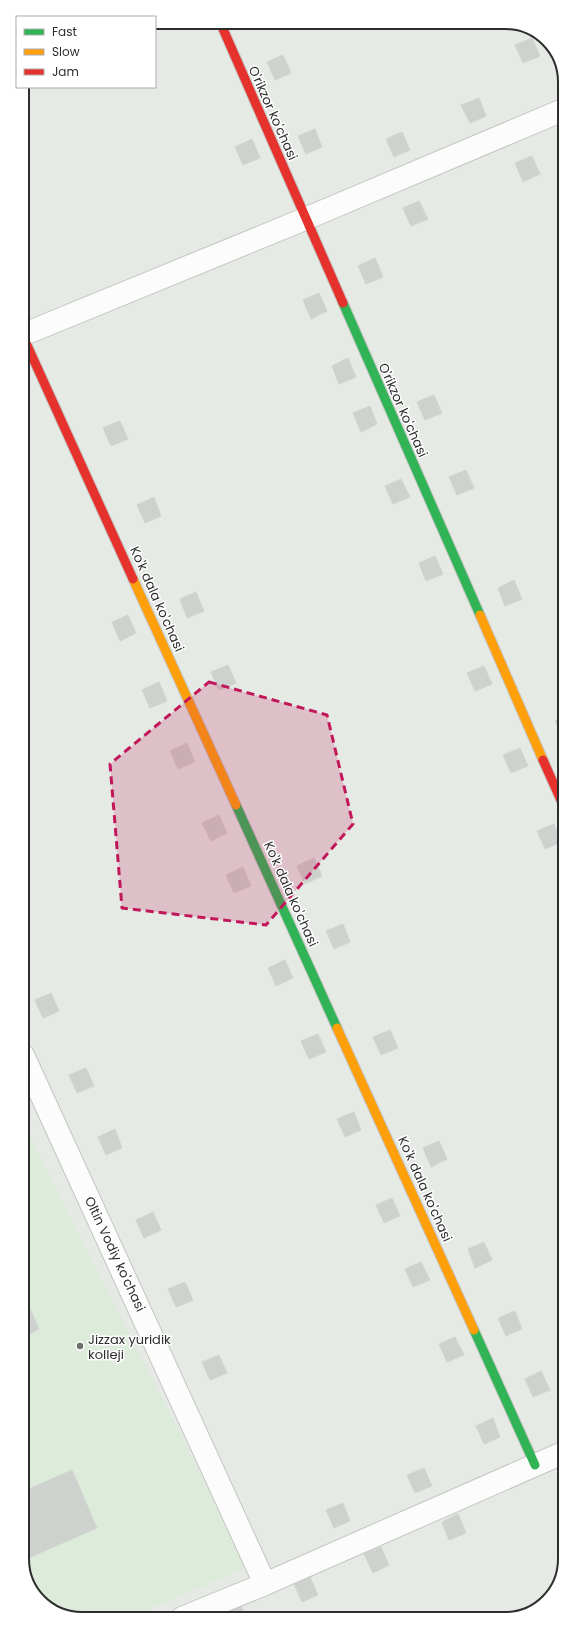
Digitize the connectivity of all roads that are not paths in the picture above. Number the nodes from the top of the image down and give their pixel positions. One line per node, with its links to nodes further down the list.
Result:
1 (223, 29): 3 (street, O'rikzor ko'chasi)
2 (558, 112): 3 (street)
3 (305, 219): 4 (street); 6 (street, O'rikzor ko'chasi)
4 (29, 333)
5 (29, 348): 9 (street, Ko'k dala ko'chasi)
6 (558, 793)
7 (29, 1068): 10 (street, Oltin Vodiy ko'chasi)
8 (558, 1455): 9 (street)
9 (536, 1465): 10 (street)
10 (266, 1584): 11 (street)
11 (197, 1612)

